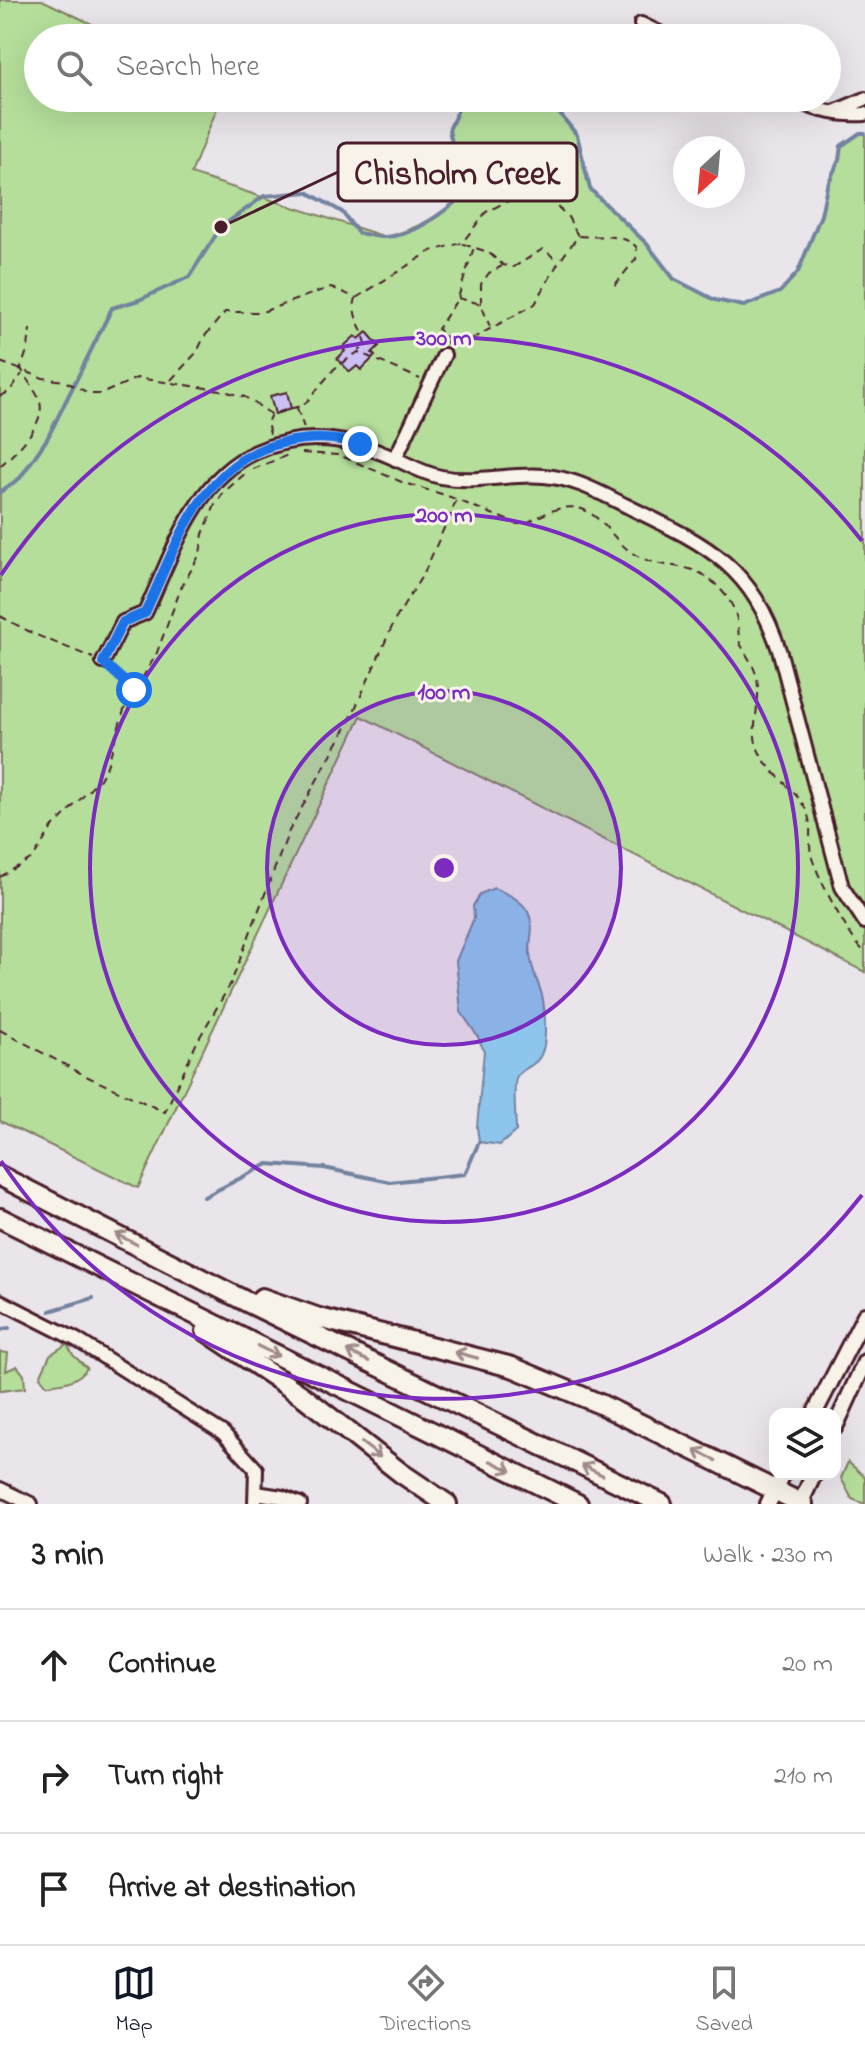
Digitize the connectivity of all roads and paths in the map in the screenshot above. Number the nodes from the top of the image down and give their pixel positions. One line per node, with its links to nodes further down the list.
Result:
1 (865, 99): 2 (street)
2 (841, 109)
3 (834, 112): 4 (street)
4 (865, 114)
5 (578, 236): 6 (path); 9 (path); 10 (path)
6 (462, 243): 7 (path); 11 (path)
7 (474, 247): 8 (path); 12 (path)
8 (503, 265): 9 (path); 13 (path)
9 (557, 265): 14 (path)
10 (613, 287)
11 (356, 298): 16 (path); 21 (path)
12 (458, 298): 13 (path); 14 (path)
13 (481, 304): 14 (path)
14 (490, 328)
15 (30, 329): 19 (path)
16 (358, 352): 22 (path); 24 (path)
17 (444, 355): 22 (street)
18 (0, 362): 19 (path)
19 (21, 368): 20 (path); 21 (path)
20 (23, 373): 23 (path); 27 (path)
21 (169, 382): 24 (path)
22 (430, 385): 26 (street)
23 (0, 396)
24 (297, 408): 25 (path)
25 (306, 437): 26 (street); 30 (street)
26 (395, 459): 33 (street)
27 (0, 466)
28 (457, 500): 31 (path); 34 (path); 35 (path)
29 (0, 616): 30 (path)
30 (103, 662): 31 (path)
31 (134, 690): 32 (path)
32 (0, 877)
33 (865, 922)
34 (865, 952)
35 (0, 1030)
36 (0, 1176): 38 (highway, one-way to 36)
37 (0, 1218): 39 (highway)
38 (193, 1274): 47 (highway, one-way to 38); 53 (highway, one-way to 38)
39 (148, 1292): 51 (highway, one-way to 51); 52 (highway, one-way to 52)
40 (0, 1301): 48 (street)
41 (865, 1315): 43 (main road)
42 (865, 1362): 44 (main road)
43 (817, 1408)
44 (841, 1414)
45 (811, 1480): 54 (main road)
46 (0, 1489): 49 (street)
47 (775, 1489): 54 (highway)
48 (255, 1499): 50 (street)
49 (31, 1504)
50 (300, 1504)
51 (447, 1504)
52 (578, 1504)
53 (662, 1504)
54 (801, 1504)

